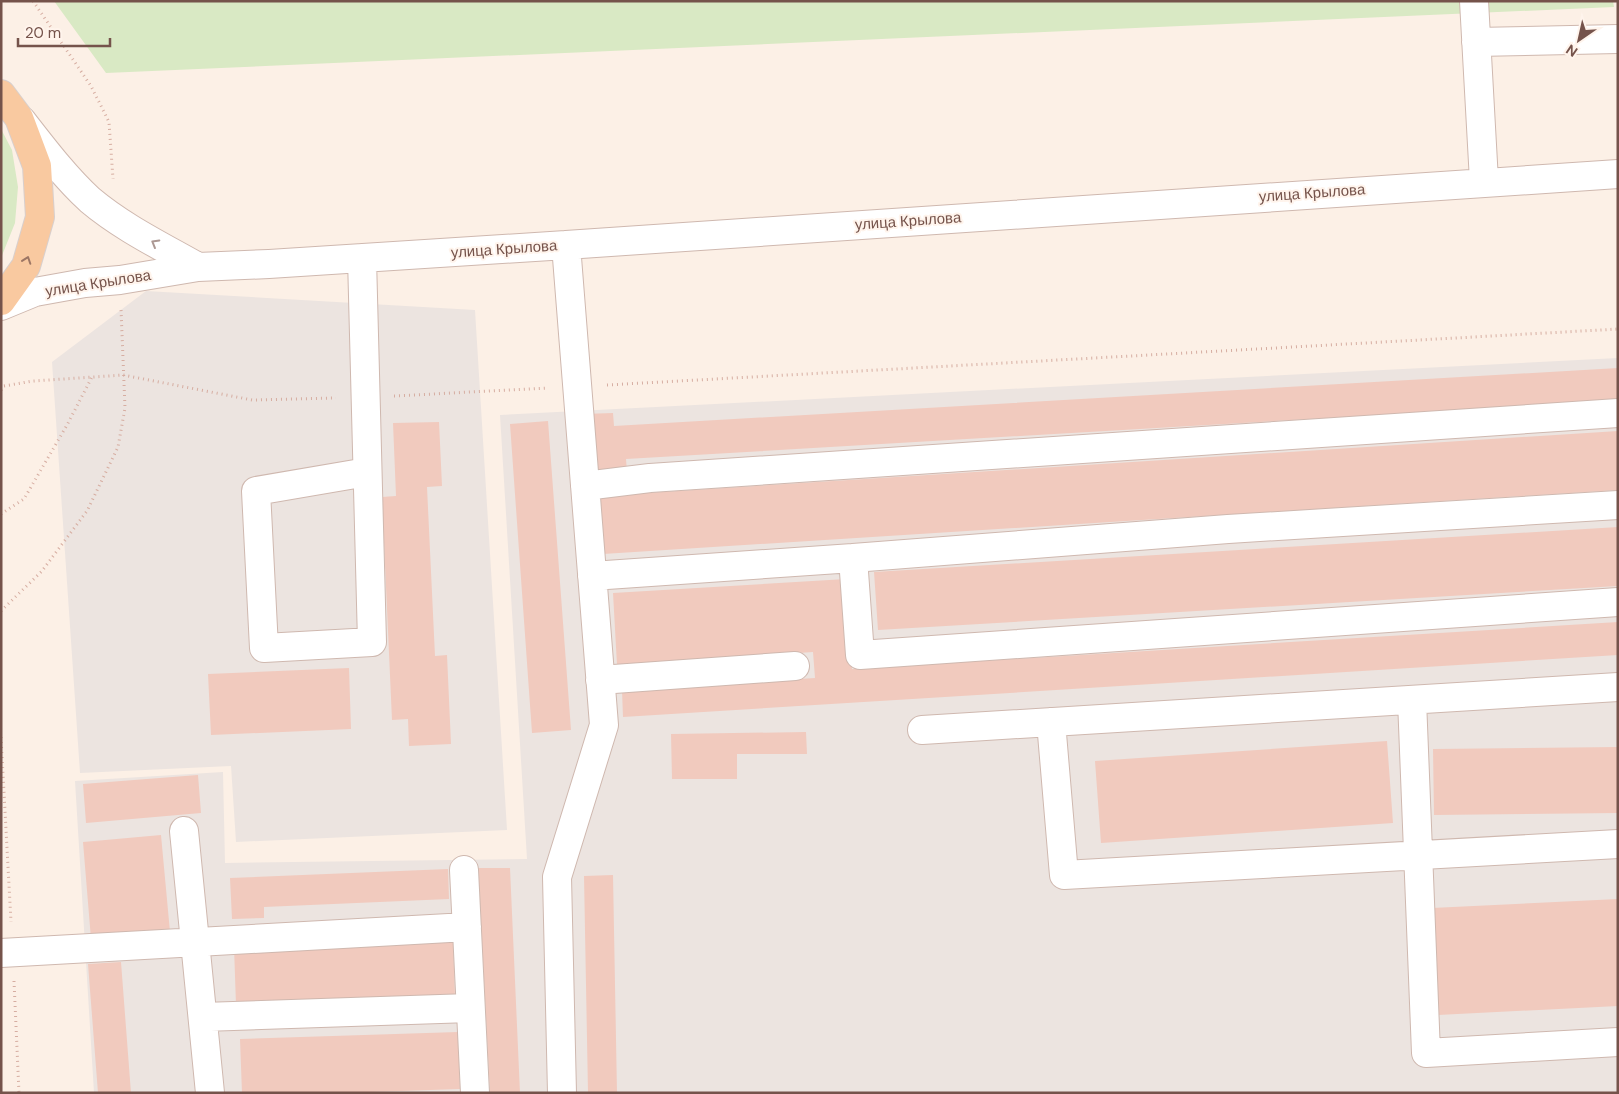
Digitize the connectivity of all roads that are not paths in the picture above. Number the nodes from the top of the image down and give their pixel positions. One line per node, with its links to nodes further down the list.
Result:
1 (1474, 1): 3 (street)
2 (1618, 38): 3 (street)
3 (1476, 42): 7 (street)
4 (1, 94): 5 (main road)
5 (19, 118): 10 (street, one-way to 5); 11 (main road, one-way to 5)
6 (1618, 174): 7 (street, улица Крылова)
7 (1484, 181): 8 (street, улица Крылова)
8 (566, 245): 9 (street, улица Крылова); 15 (street)
9 (362, 258): 10 (street, улица Крылова); 14 (street)
10 (198, 267): 12 (street, улица Крылова)
11 (1, 301)
12 (1, 306)
13 (1618, 413): 15 (street)
14 (367, 472): 14 (street)
15 (585, 486): 18 (street)
16 (1618, 505): 17 (street)
17 (853, 558): 18 (street); 19 (street)
18 (592, 576): 21 (street)
19 (1618, 602)
20 (795, 666): 21 (street)
21 (600, 680): 38 (street)
22 (1618, 687): 23 (street)
23 (1412, 700): 24 (street); 28 (street)
24 (1051, 722): 25 (street); 28 (street)
25 (922, 730)
26 (184, 831): 31 (street)
27 (1618, 844): 28 (street)
28 (1418, 855): 35 (street)
29 (464, 870): 30 (street)
30 (467, 927): 31 (street); 33 (street)
31 (195, 942): 32 (street); 34 (street)
32 (7, 964)
33 (470, 1008): 34 (street); 37 (street)
34 (203, 1017): 36 (street)
35 (1618, 1042)
36 (210, 1093)
37 (475, 1093)
38 (562, 1093)

